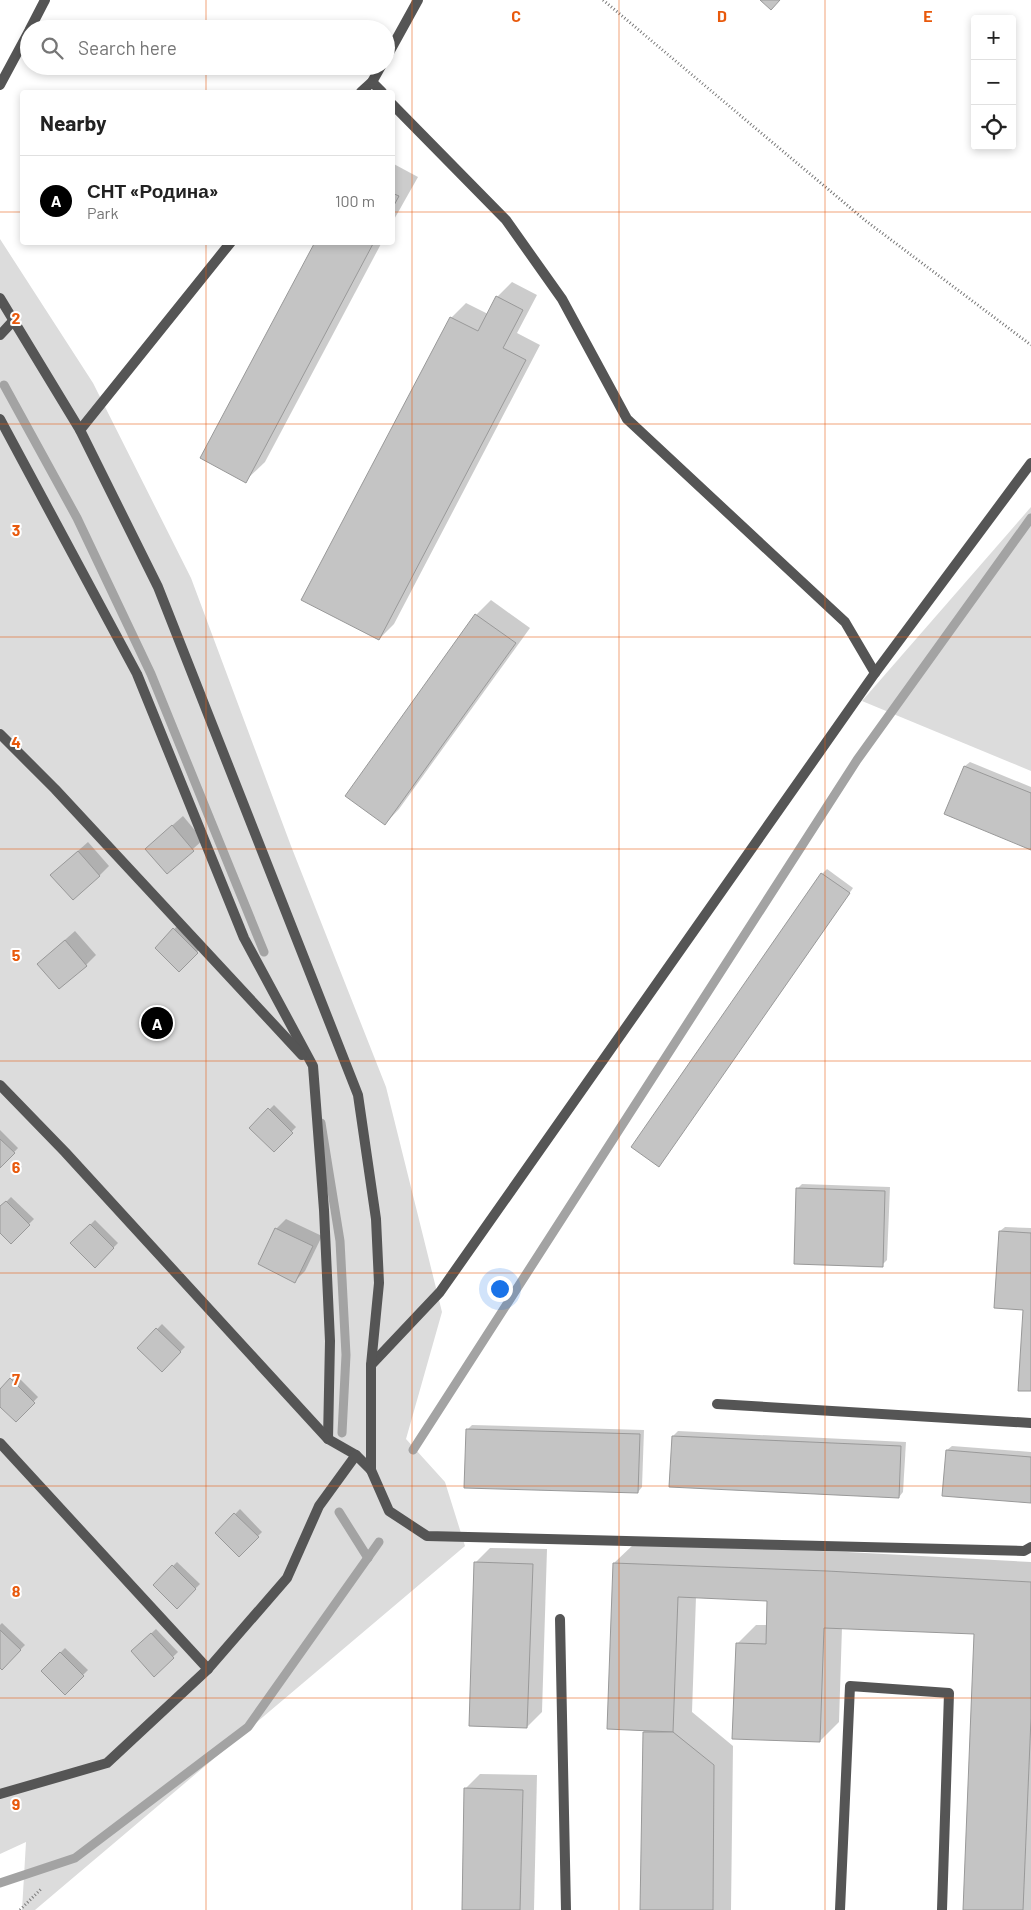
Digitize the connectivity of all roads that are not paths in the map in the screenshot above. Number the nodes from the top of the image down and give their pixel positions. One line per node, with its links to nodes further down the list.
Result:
1 (45, 0): 3 (street)
2 (418, 0): 4 (street)
3 (34, 20)
4 (395, 42)
5 (20, 47): 8 (street)
6 (376, 75): 7 (street)
7 (372, 82): 9 (street); 10 (street)
8 (0, 85)
9 (363, 90)
10 (380, 90)
11 (395, 107): 19 (street)
12 (229, 245): 17 (street)
13 (0, 298): 14 (street)
14 (14, 320): 15 (street); 17 (street)
15 (0, 335)
16 (0, 419): 21 (street)
17 (80, 430): 23 (street)
18 (1031, 463): 19 (street)
19 (875, 673): 23 (street)
20 (0, 734): 21 (street)
21 (313, 1066): 26 (street)
22 (0, 1085): 26 (street)
23 (371, 1365): 29 (street)
24 (717, 1404): 25 (street)
25 (1031, 1423)
26 (328, 1439): 28 (street)
27 (0, 1443): 32 (street)
28 (356, 1455): 29 (street); 32 (street)
29 (371, 1470): 30 (street)
30 (1031, 1547)
31 (560, 1618): 34 (street)
32 (208, 1668): 33 (street)
33 (0, 1794)
34 (566, 1910)
35 (840, 1910): 36 (street)
36 (942, 1910)

